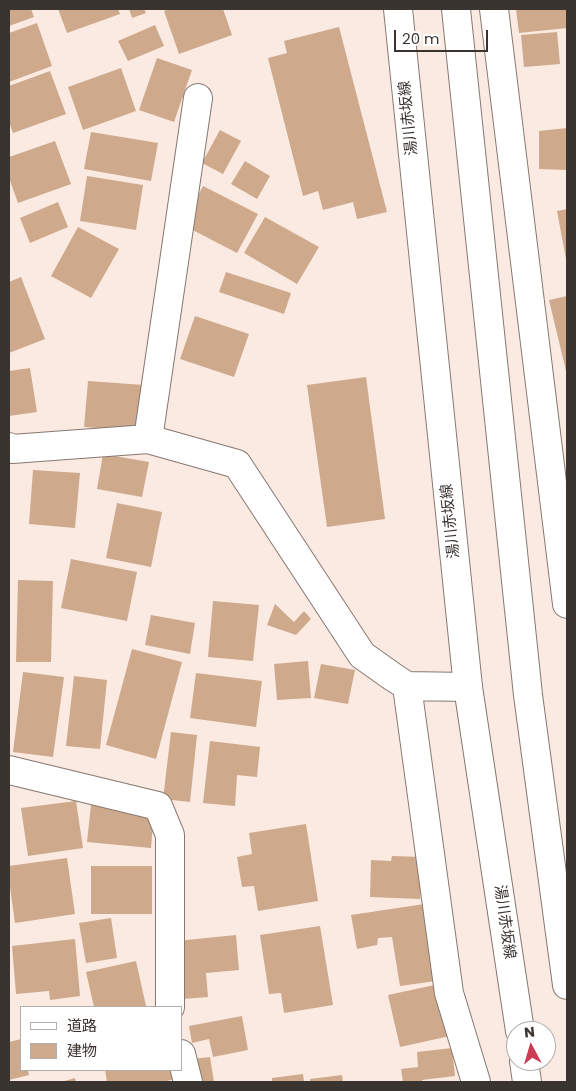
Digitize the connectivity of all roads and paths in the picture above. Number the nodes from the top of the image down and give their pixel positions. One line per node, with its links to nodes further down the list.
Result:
1 (398, 9): 9 (street, 湯川赤坂線)
2 (456, 9): 11 (street)
3 (494, 9): 7 (street)
4 (198, 98): 5 (street)
5 (148, 439): 6 (street); 8 (street)
6 (9, 447)
7 (567, 604)
8 (407, 686): 9 (street); 16 (street)
9 (468, 687): 13 (street, 湯川赤坂線)
10 (9, 770): 12 (street)
11 (567, 985)
12 (170, 1006)
13 (518, 1021)
14 (182, 1058): 15 (street)
15 (188, 1082)
16 (476, 1082)

